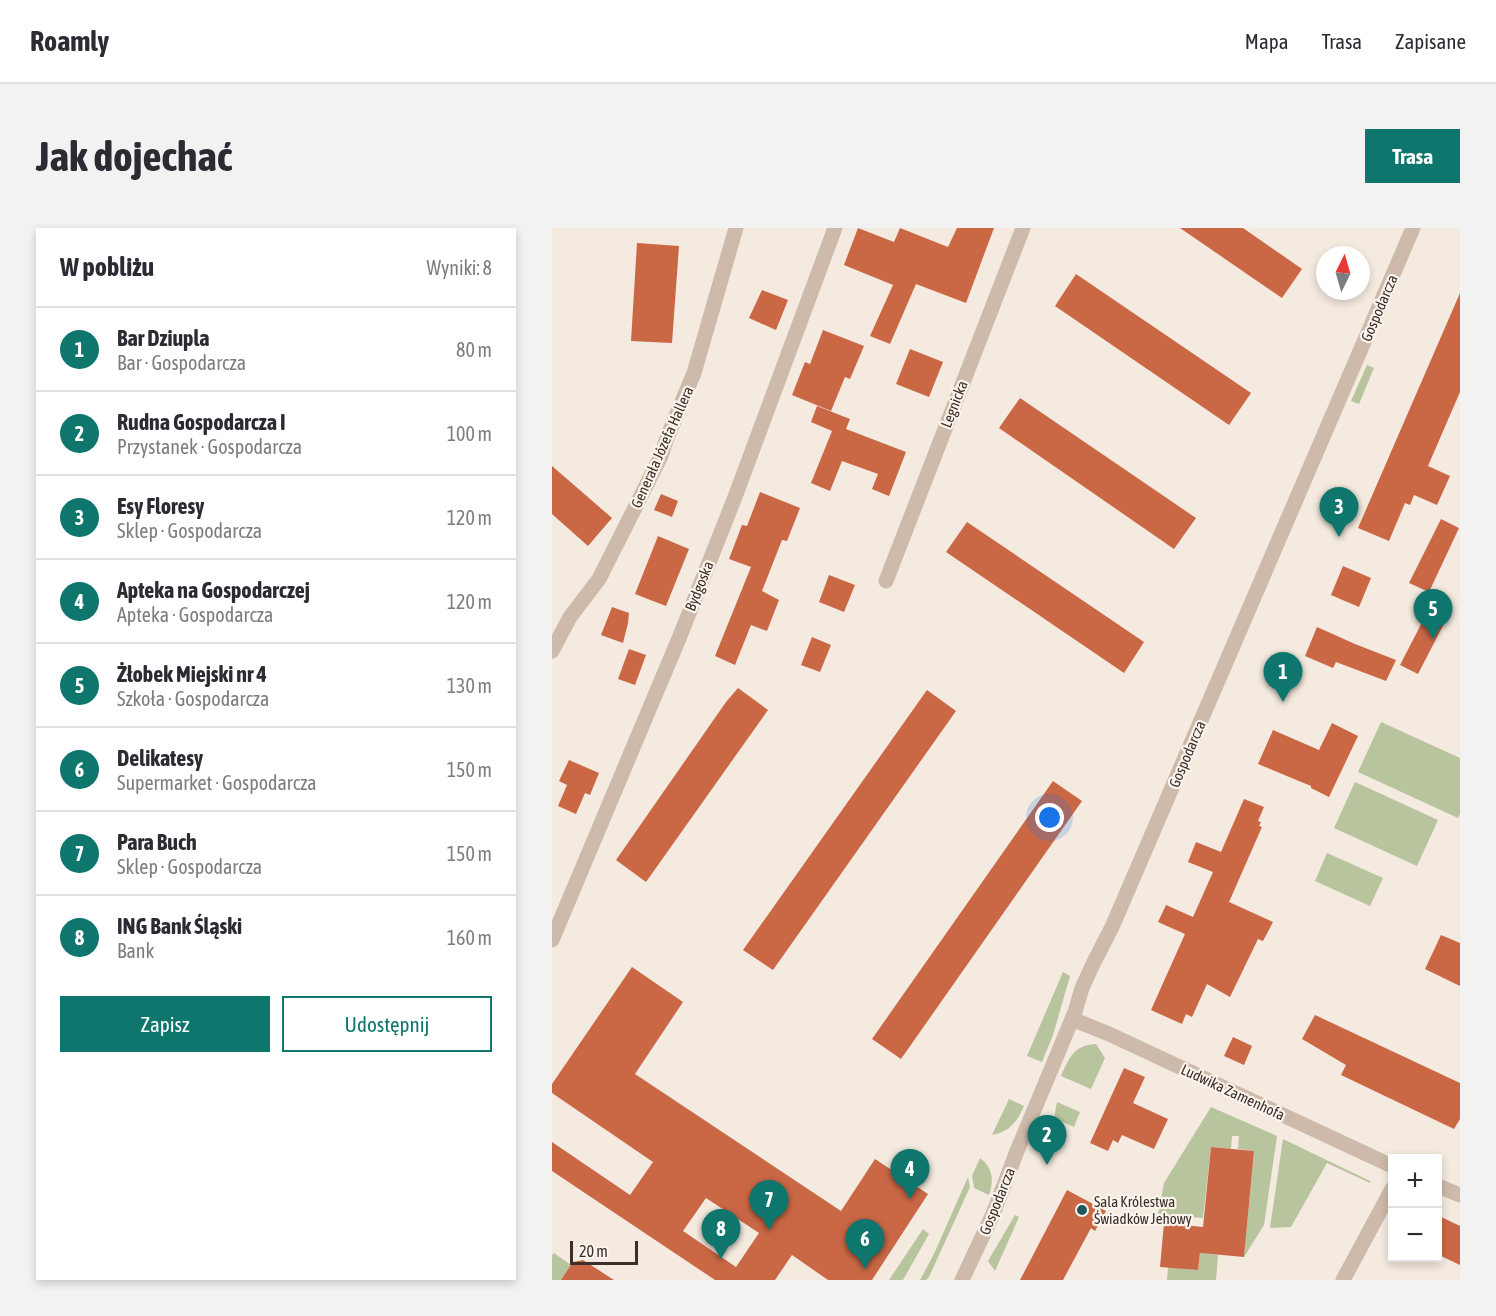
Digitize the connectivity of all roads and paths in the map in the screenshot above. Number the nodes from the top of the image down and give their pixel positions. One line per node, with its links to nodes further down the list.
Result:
1 (736, 228): 6 (street, Generała Józefa Hallera)
2 (835, 228): 7 (street, Bydgoska)
3 (1023, 228): 5 (street, Legnicka)
4 (1413, 228): 8 (street, Gospodarcza)
5 (886, 581)
6 (552, 651)
7 (552, 940)
8 (1072, 1019): 9 (street, Ludwika Zamenhofa); 13 (street, Gospodarcza)
9 (1388, 1164)
10 (1442, 1188): 11 (street)
11 (1460, 1195)
12 (1388, 1196): 14 (street)
13 (962, 1280)
14 (1343, 1280)

